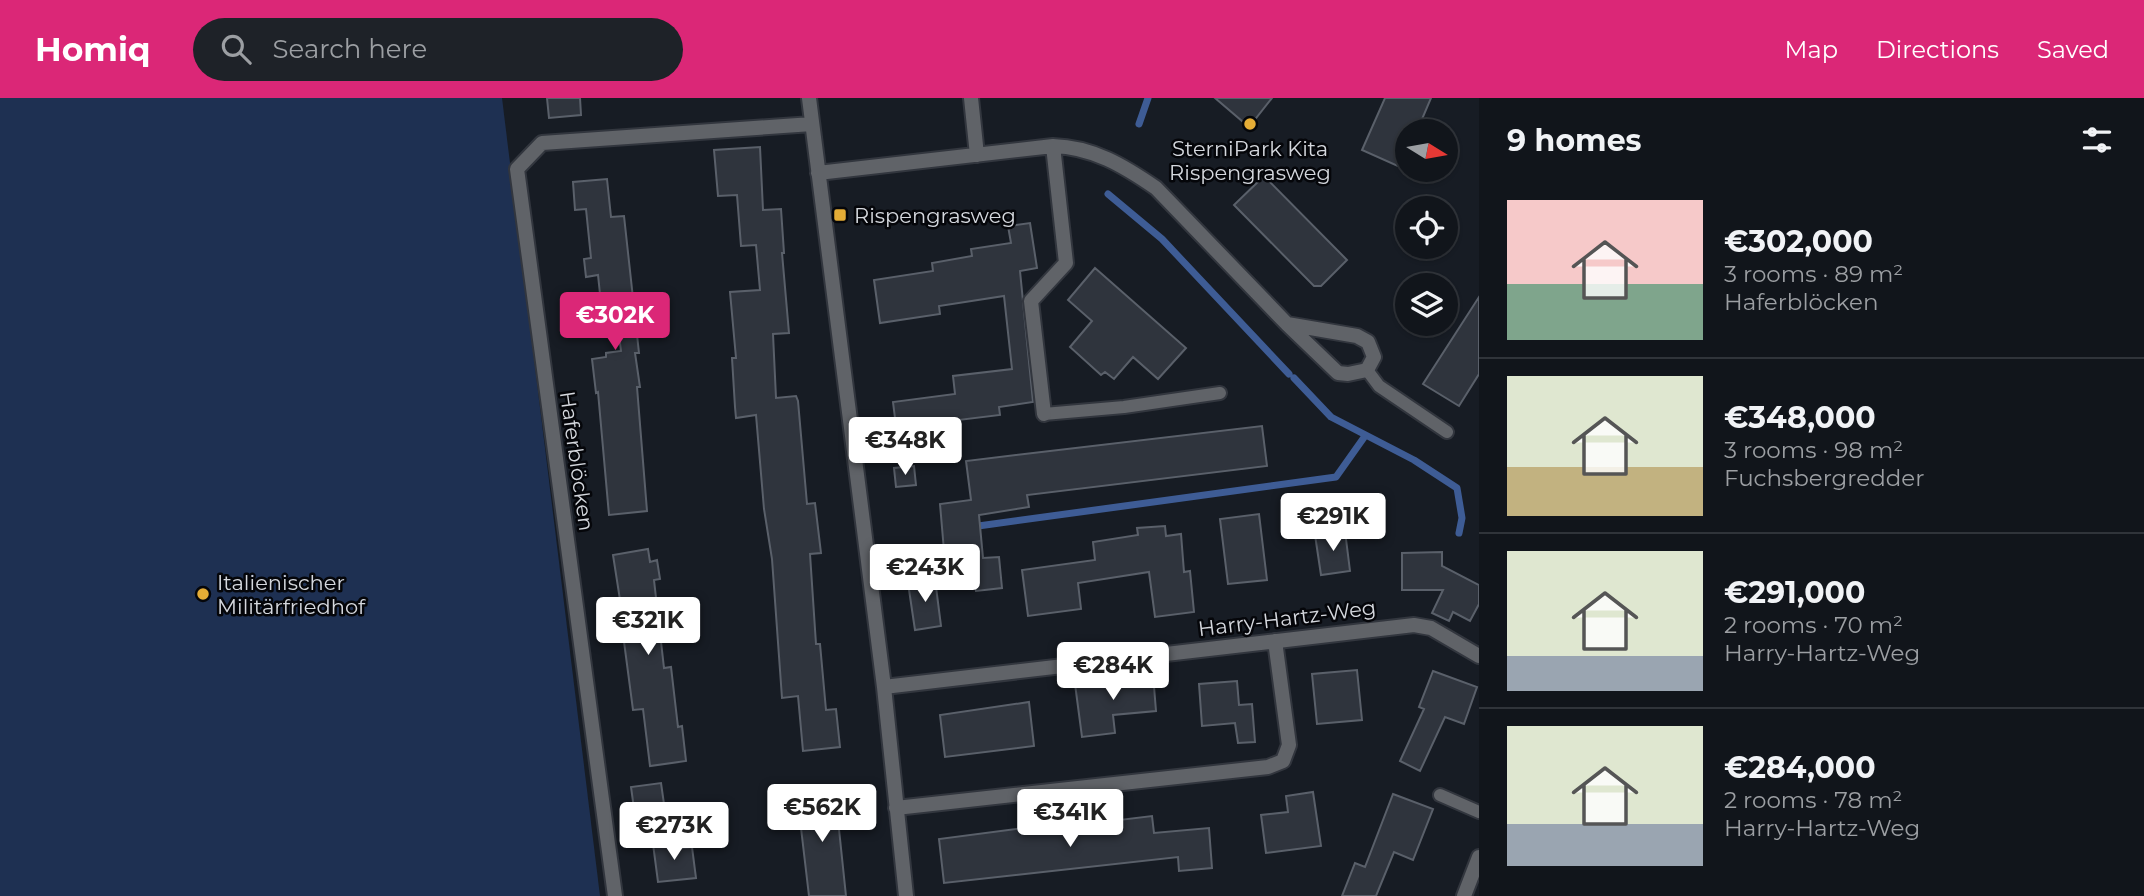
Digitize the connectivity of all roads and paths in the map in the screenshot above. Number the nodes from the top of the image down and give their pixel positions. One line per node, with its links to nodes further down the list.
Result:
1 (809, 98): 3 (street)
2 (971, 98): 5 (street)
3 (812, 124): 6 (street); 19 (street, Haferblöcken)
4 (1053, 146): 5 (street); 7 (street); 10 (street)
5 (977, 155): 6 (street)
6 (818, 173): 14 (street)
7 (1287, 324): 8 (street); 8 (street)
8 (1367, 370): 11 (lane)
9 (1220, 394): 10 (lane)
10 (1044, 414)
11 (1447, 432)
12 (1275, 641): 13 (street, Harry-Hartz-Weg); 14 (street, Harry-Hartz-Weg); 16 (street)
13 (1479, 656)
14 (884, 687): 16 (street)
15 (1440, 795): 17 (lane)
16 (896, 808): 20 (street)
17 (1479, 811)
18 (1479, 857): 21 (street)
19 (615, 896)
20 (906, 896)
21 (1464, 896)

